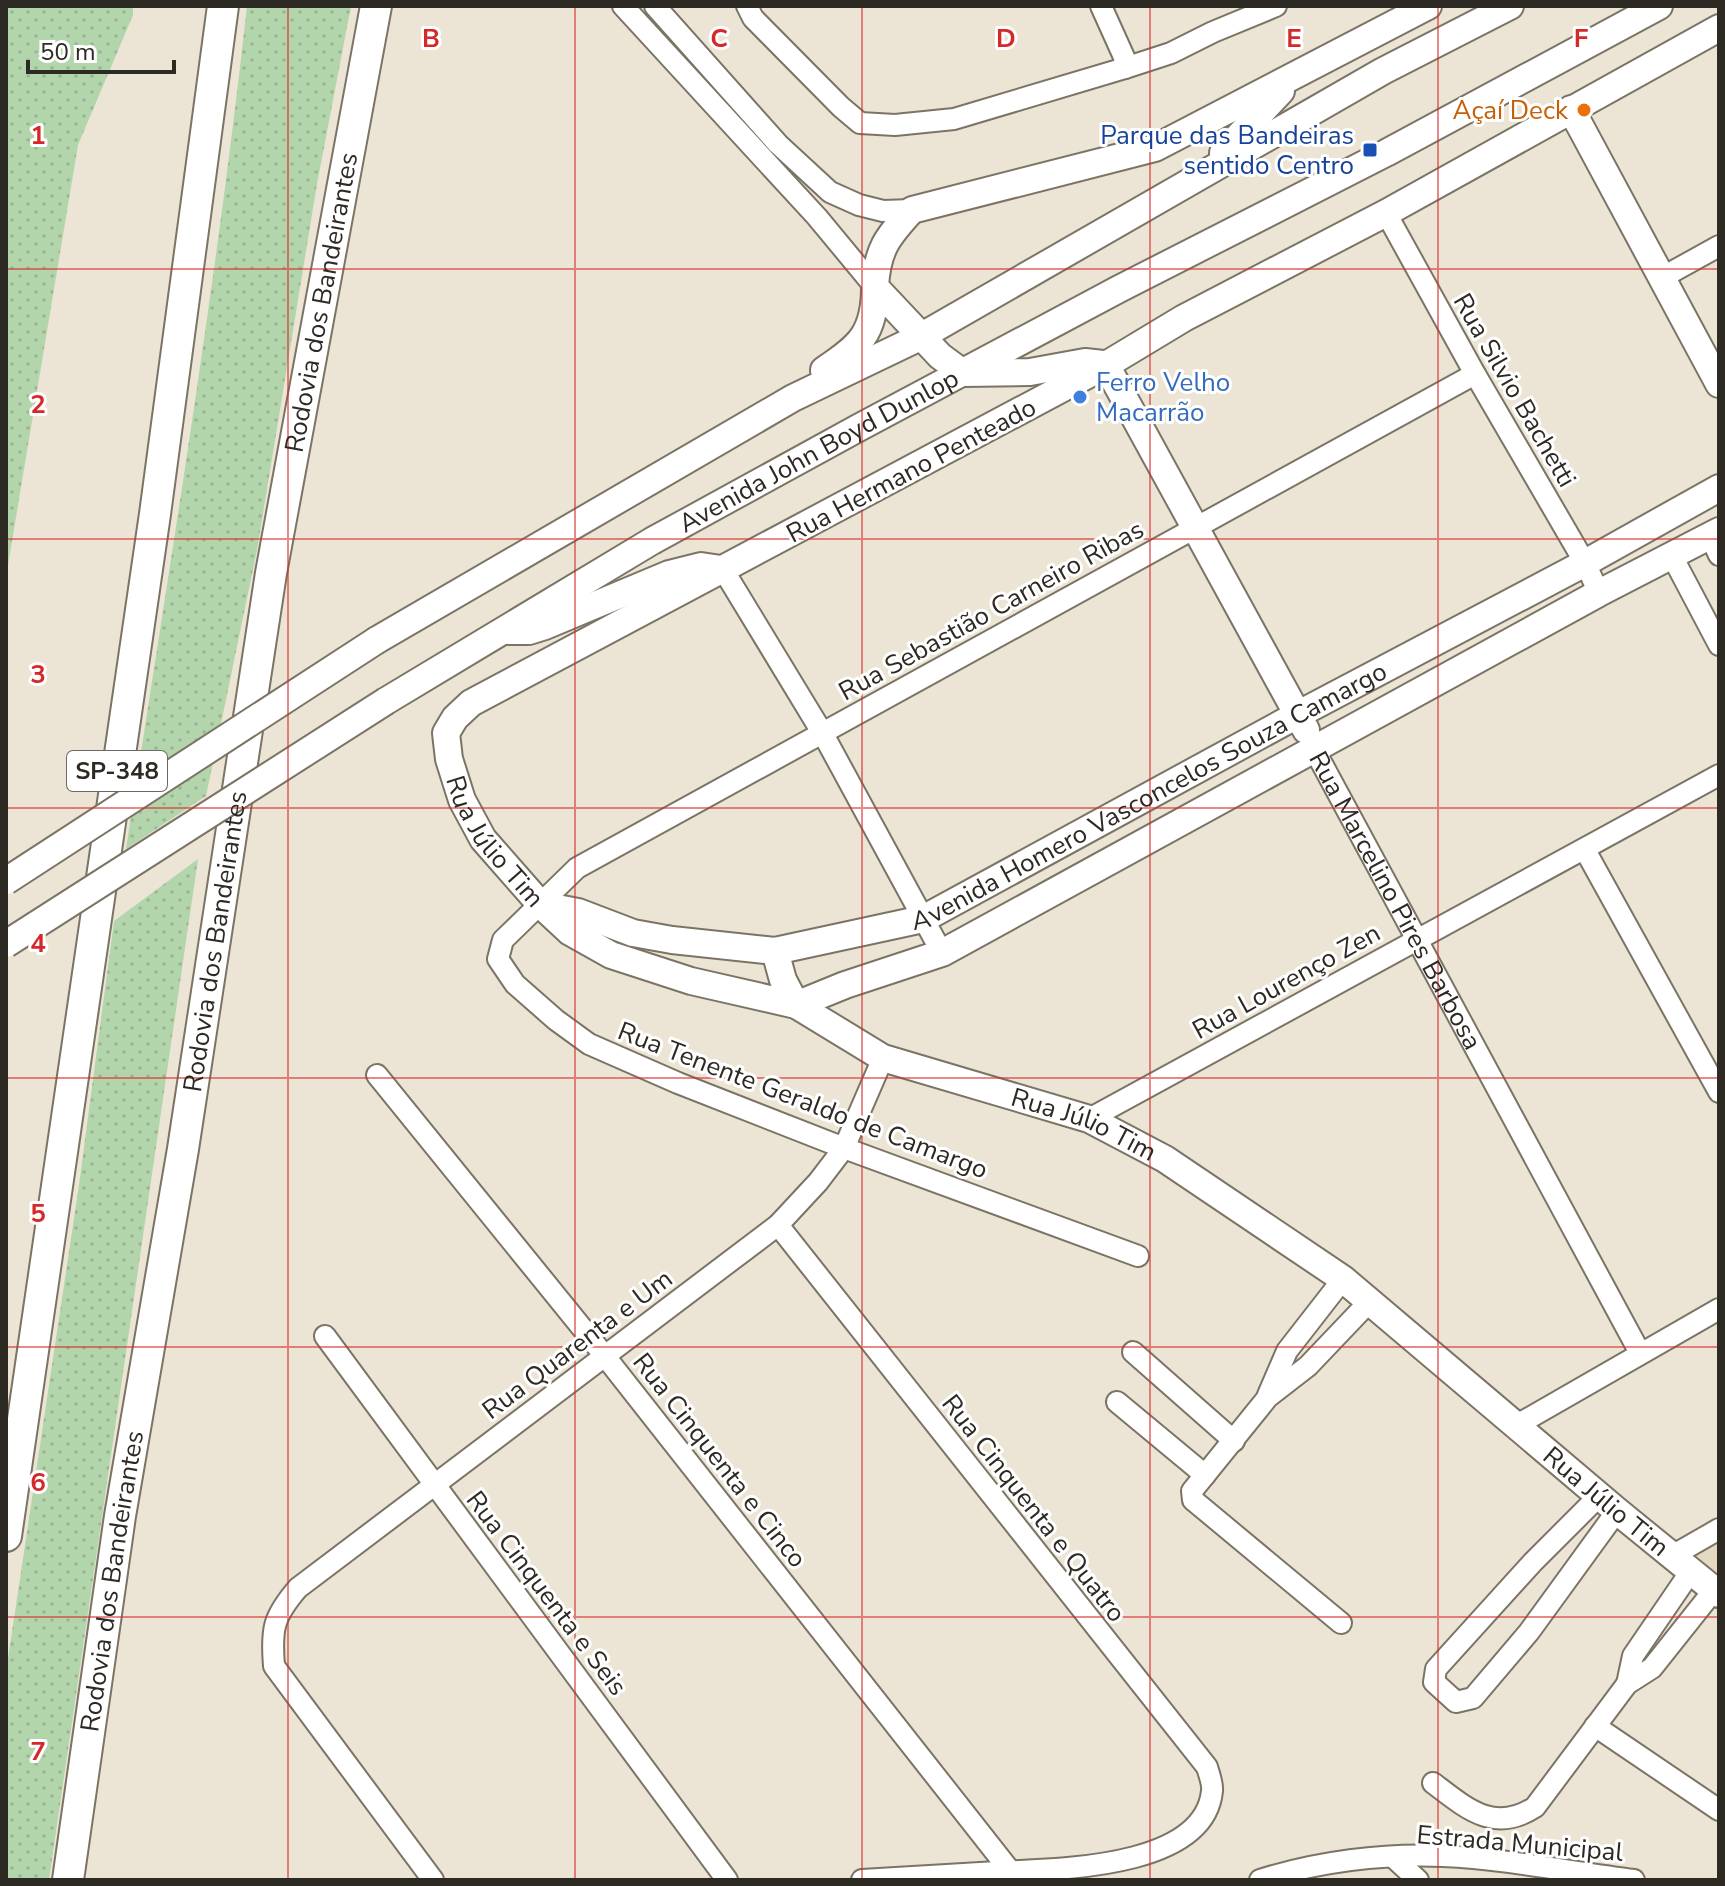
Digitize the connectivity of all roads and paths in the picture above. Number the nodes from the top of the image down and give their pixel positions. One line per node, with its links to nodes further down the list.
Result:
1 (223, 6): 72 (highway, SP-348)
2 (376, 6): 83 (highway, Rodovia dos Bandeirantes)
3 (623, 6): 20 (street)
4 (655, 6): 16 (street)
5 (747, 6): 12 (street)
6 (1101, 6): 12 (street)
7 (1276, 6): 12 (street)
8 (1428, 6): 13 (main road)
9 (1510, 6): 15 (main road, Avenida John Boyd Dunlop)
10 (1659, 6): 23 (main road, Avenida John Boyd Dunlop)
11 (1719, 28): 14 (main road, Rua Hermano Penteado)
12 (1125, 68)
13 (1294, 77): 15 (main road); 16 (main road)
14 (1571, 109): 17 (main road, Rua Hermano Penteado); 19 (main road)
15 (1202, 175): 21 (main road, Avenida John Boyd Dunlop)
16 (912, 210): 20 (main road)
17 (1386, 213): 22 (main road, Rua Hermano Penteado); 24 (street, Rua Silvio Bachetti)
18 (1719, 246): 19 (street)
19 (1663, 277): 25 (main road)
20 (875, 287): 21 (main road); 26 (main road)
21 (920, 337): 23 (main road); 26 (main road, Avenida John Boyd Dunlop)
22 (1106, 365): 23 (main road); 28 (main road, Rua Marcelino Pires Barbosa); 32 (main road, Rua Hermano Penteado)
23 (963, 373): 34 (main road, Avenida John Boyd Dunlop)
24 (1475, 374): 28 (street, Rua Sebastião Carneiro Ribas); 31 (street, Rua Silvio Bachetti)
25 (1719, 384)
26 (793, 398): 42 (main road, Avenida John Boyd Dunlop, bridge)
27 (1719, 488): 31 (main road, Avenida Homero Vasconcelos Souza Camargo)
28 (1195, 526): 36 (main road, Rua Marcelino Pires Barbosa); 38 (street, Rua Sebastião Carneiro Ribas)
29 (1716, 541): 30 (main road, Avenida Homero Vasconcelos Souza Camargo)
30 (1672, 556): 33 (main road, Avenida Homero Vasconcelos Souza Camargo); 35 (street)
31 (1585, 563): 33 (street, Rua Silvio Bachetti); 36 (main road, Avenida Homero Vasconcelos Souza Camargo)
32 (724, 571): 34 (main road); 37 (main road, Rua Hermano Penteado); 38 (street)
33 (1599, 593): 39 (main road, Avenida Homero Vasconcelos Souza Camargo)
34 (498, 632): 46 (main road, Avenida John Boyd Dunlop, bridge)
35 (1719, 645)
36 (1299, 714): 39 (main road, Rua Marcelino Pires Barbosa); 44 (main road, Avenida Homero Vasconcelos Souza Camargo)
37 (446, 733): 43 (main road, Rua Júlio Tim)
38 (823, 734): 43 (street, Rua Sebastião Carneiro Ribas); 44 (street)
39 (1314, 749): 45 (street, Rua Marcelino Pires Barbosa); 48 (main road, Avenida Homero Vasconcelos Souza Camargo)
40 (1719, 775): 41 (street, Rua Lourenço Zen)
41 (1585, 850): 45 (street, Rua Lourenço Zen); 52 (street)
42 (6, 881)
43 (541, 905): 47 (main road, Avenida Homero Vasconcelos Souza Camargo); 49 (main road, Rua Júlio Tim); 54 (street, Rua Tenente Geraldo de Camargo)
44 (923, 919): 47 (main road, Avenida Homero Vasconcelos Souza Camargo); 48 (street)
45 (1416, 939): 53 (street, Rua Lourenço Zen); 62 (street, Rua Marcelino Pires Barbosa)
46 (6, 944)
47 (775, 951): 49 (main road)
48 (942, 953): 49 (main road, Avenida Homero Vasconcelos Souza Camargo)
49 (796, 1005): 50 (main road, Rua Júlio Tim)
50 (883, 1058): 53 (main road, Rua Júlio Tim); 54 (street, Rua Quarenta e Um)
51 (377, 1075): 63 (street, Rua Cinquenta e Cinco)
52 (1719, 1092)
53 (1089, 1119): 57 (main road, Rua Júlio Tim)
54 (844, 1148): 55 (street, Rua Quarenta e Um); 56 (street, Rua Tenente Geraldo de Camargo)
55 (778, 1225): 63 (street, Rua Quarenta e Um); 82 (street, Rua Cinquenta e Quatro)
56 (1138, 1256)
57 (1343, 1279): 58 (main road, Rua Júlio Tim); 64 (street)
58 (1369, 1302): 64 (street); 66 (main road, Rua Júlio Tim)
59 (1719, 1309): 62 (street)
60 (325, 1336): 69 (street, Rua Cinquenta e Seis)
61 (1133, 1352): 67 (street)
62 (1640, 1353): 66 (street)
63 (604, 1355): 69 (street, Rua Quarenta e Um); 82 (street, Rua Cinquenta e Cinco)
64 (1268, 1397): 67 (street)
65 (1117, 1402): 68 (street)
66 (1517, 1425): 70 (main road, Rua Júlio Tim)
67 (1234, 1441): 68 (street)
68 (1205, 1475): 75 (street)
69 (434, 1484): 84 (street, Rua Quarenta e Um); 85 (street, Rua Cinquenta e Seis)
70 (1608, 1503): 70 (street); 73 (main road, Rua Júlio Tim)
71 (1719, 1529): 73 (street)
72 (6, 1536)
73 (1682, 1563): 74 (main road, Rua Júlio Tim); 76 (street)
74 (1716, 1592): 76 (street)
75 (1341, 1623)
76 (1627, 1684): 77 (street)
77 (1595, 1726): 78 (street); 79 (street)
78 (1433, 1783)
79 (1719, 1810)
80 (1394, 1858): 81 (street, Estrada Municipal); 87 (street, Estrada Municipal); 88 (street)
81 (1488, 1870): 89 (street, Estrada Municipal)
82 (1014, 1876): 86 (street)
83 (68, 1880)
84 (433, 1880)
85 (727, 1880)
86 (862, 1880)
87 (1260, 1880)
88 (1418, 1880)
89 (1634, 1880)

